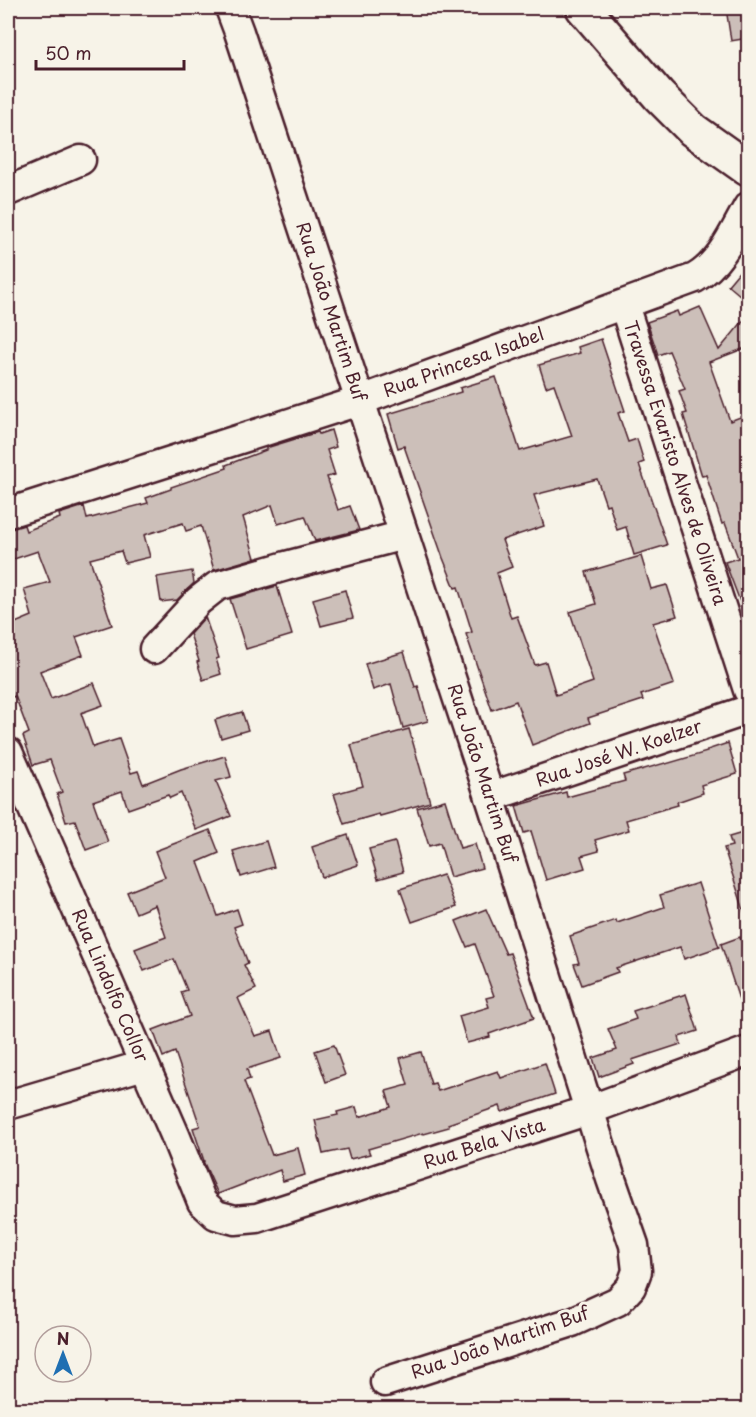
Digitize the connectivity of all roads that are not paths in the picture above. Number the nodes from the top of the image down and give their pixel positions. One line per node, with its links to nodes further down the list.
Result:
1 (230, 8): 8 (street, Rua João Martim Buf)
2 (583, 8): 4 (main road)
3 (81, 160): 5 (street)
4 (748, 169)
5 (8, 191)
6 (748, 207): 7 (street, Rua Princesa Isabel)
7 (624, 305): 8 (street, Rua Princesa Isabel); 12 (street, Travessa Evaristo Alves de Oliveira)
8 (360, 401): 9 (street, Rua Princesa Isabel); 10 (street, Rua João Martim Buf)
9 (8, 513)
10 (404, 535): 11 (street); 15 (street, Rua João Martim Buf)
11 (154, 649)
12 (748, 690)
13 (748, 710): 15 (street, Rua José W. Koelzer)
14 (8, 752): 17 (street, Rua Lindolfo Collor)
15 (490, 797): 19 (street, Rua João Martim Buf)
16 (748, 1051): 19 (street, Rua Bela Vista)
17 (144, 1065): 18 (street); 20 (street, Rua Lindolfo Collor)
18 (8, 1105)
19 (589, 1110): 20 (street, Rua Bela Vista); 21 (street, Rua João Martim Buf)
20 (216, 1215)
21 (385, 1382)

